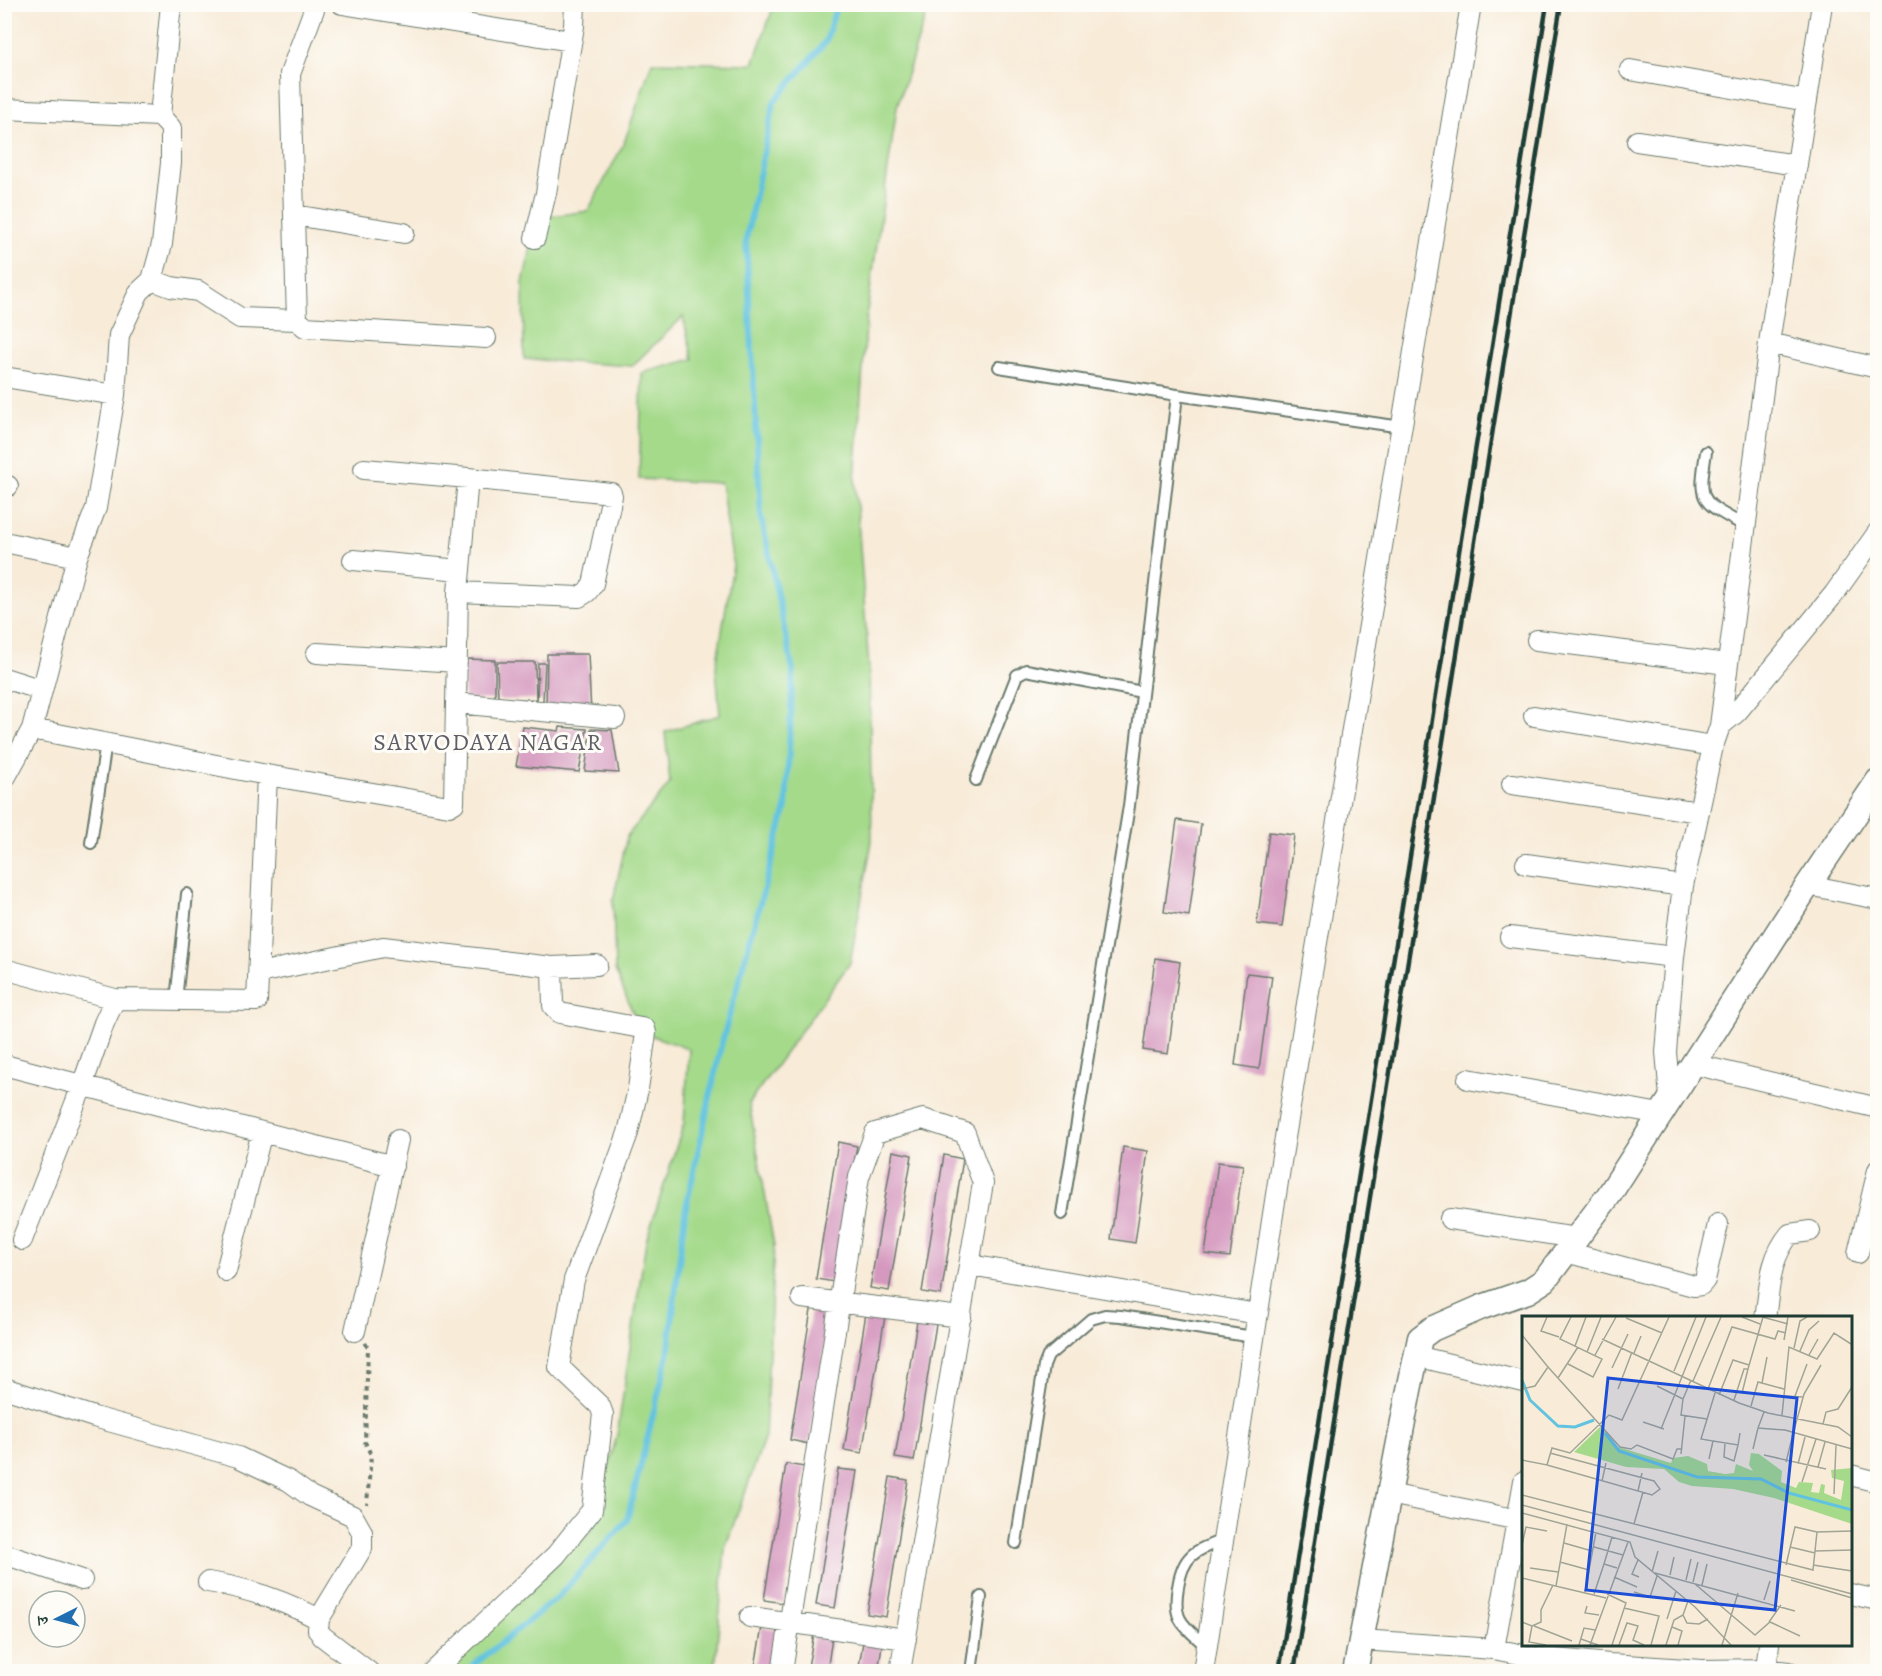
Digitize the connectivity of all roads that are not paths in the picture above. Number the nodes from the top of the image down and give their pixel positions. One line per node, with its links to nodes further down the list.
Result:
1 (171, 4): 11 (street)
2 (316, 4): 14 (street)
3 (342, 4): 7 (street)
4 (575, 4): 7 (street)
5 (1471, 4): 26 (street)
6 (1822, 4): 9 (street)
7 (572, 41): 16 (street)
8 (1630, 70): 9 (street)
9 (1807, 101): 13 (street)
10 (4, 109): 11 (street)
11 (160, 116): 17 (street)
12 (1637, 141): 13 (street)
13 (1797, 165): 20 (street)
14 (294, 215): 15 (street); 18 (street)
15 (404, 232)
16 (535, 238)
17 (152, 280): 18 (street); 24 (street)
18 (297, 320): 19 (street)
19 (486, 338)
20 (1768, 343): 22 (street); 30 (street)
21 (999, 367): 25 (lane)
22 (1878, 368)
23 (4, 377): 24 (street)
24 (115, 395): 33 (street)
25 (1177, 395): 26 (lane); 43 (lane)
26 (1402, 427): 92 (street)
27 (1706, 452): 30 (lane)
28 (364, 469): 29 (street)
29 (468, 478): 35 (street); 36 (street)
30 (1745, 526): 40 (street)
31 (1878, 532): 47 (street)
32 (4, 542): 33 (street)
33 (77, 557): 42 (street)
34 (353, 560): 35 (street)
35 (460, 570): 36 (street)
36 (458, 592): 39 (street)
37 (1537, 640): 40 (street)
38 (317, 653): 39 (street)
39 (457, 662): 44 (street)
40 (1726, 664): 47 (street)
41 (4, 678): 42 (street)
42 (42, 690): 48 (street)
43 (1142, 692): 53 (lane); 81 (lane)
44 (456, 703): 46 (street); 51 (street)
45 (1534, 716): 50 (street)
46 (615, 718)
47 (1720, 726): 50 (street)
48 (32, 729): 49 (street); 52 (street)
49 (106, 743): 51 (street); 57 (lane)
50 (1713, 746): 56 (street)
51 (267, 775): 68 (street)
52 (4, 780)
53 (976, 780)
54 (1878, 781): 59 (street)
55 (1512, 784): 56 (street)
56 (1699, 812): 60 (street)
57 (91, 843)
58 (1526, 864): 60 (street)
59 (1808, 885): 62 (street); 71 (street)
60 (1683, 886): 64 (street)
61 (187, 894): 70 (lane)
62 (1878, 899)
63 (1510, 937): 64 (street)
64 (1674, 957): 75 (street)
65 (597, 965): 66 (street)
66 (552, 967): 68 (street); 124 (street)
67 (4, 969): 69 (street)
68 (259, 973): 70 (street)
69 (115, 999): 70 (street); 74 (street)
70 (176, 1001)
71 (1693, 1064): 75 (street); 76 (street)
72 (4, 1065): 74 (street)
73 (1468, 1079): 75 (street)
74 (82, 1086): 77 (street); 85 (street)
75 (1665, 1106): 86 (street)
76 (1878, 1108)
77 (262, 1132): 79 (street); 89 (street)
78 (398, 1140): 79 (street)
79 (393, 1166): 95 (street)
80 (1878, 1170): 87 (street)
81 (1062, 1214)
82 (1450, 1219): 86 (street)
83 (1718, 1224): 86 (street)
84 (1810, 1231): 93 (street)
85 (22, 1240)
86 (1571, 1245): 97 (street)
87 (1858, 1253)
88 (970, 1265): 91 (street); 92 (street); 94 (street)
89 (226, 1271)
90 (802, 1298): 91 (street)
91 (840, 1302): 94 (street); 115 (street)
92 (1257, 1314): 96 (street)
93 (1765, 1316)
94 (961, 1317): 116 (street)
95 (356, 1331)
96 (1253, 1337): 105 (street); 106 (lane)
97 (1416, 1356): 98 (street); 102 (street)
98 (1522, 1382)
99 (4, 1388): 114 (street)
100 (1852, 1475): 101 (street)
101 (1878, 1482)
102 (1389, 1494): 104 (street); 117 (street)
103 (1522, 1500): 104 (street)
104 (1520, 1520): 120 (street)
105 (1223, 1540): 118 (street); 118 (lane)
106 (1016, 1543)
107 (6, 1559): 108 (street)
108 (82, 1580)
109 (208, 1582): 114 (street)
110 (1852, 1593): 112 (street)
111 (981, 1597): 127 (lane)
112 (1878, 1600)
113 (750, 1617): 115 (street)
114 (319, 1619): 123 (street)
115 (790, 1623): 116 (street); 125 (street)
116 (906, 1639): 126 (street)
117 (1361, 1640): 120 (street); 129 (street)
118 (1206, 1646): 128 (street)
119 (1769, 1646): 122 (street)
120 (1494, 1649): 121 (street)
121 (1532, 1664): 130 (street)
122 (1766, 1669): 130 (street); 131 (street)
123 (369, 1671)
124 (433, 1671)
125 (782, 1671)
126 (900, 1671)
127 (971, 1671)
128 (1203, 1671)
129 (1355, 1671)
130 (1702, 1671)
131 (1789, 1671)

